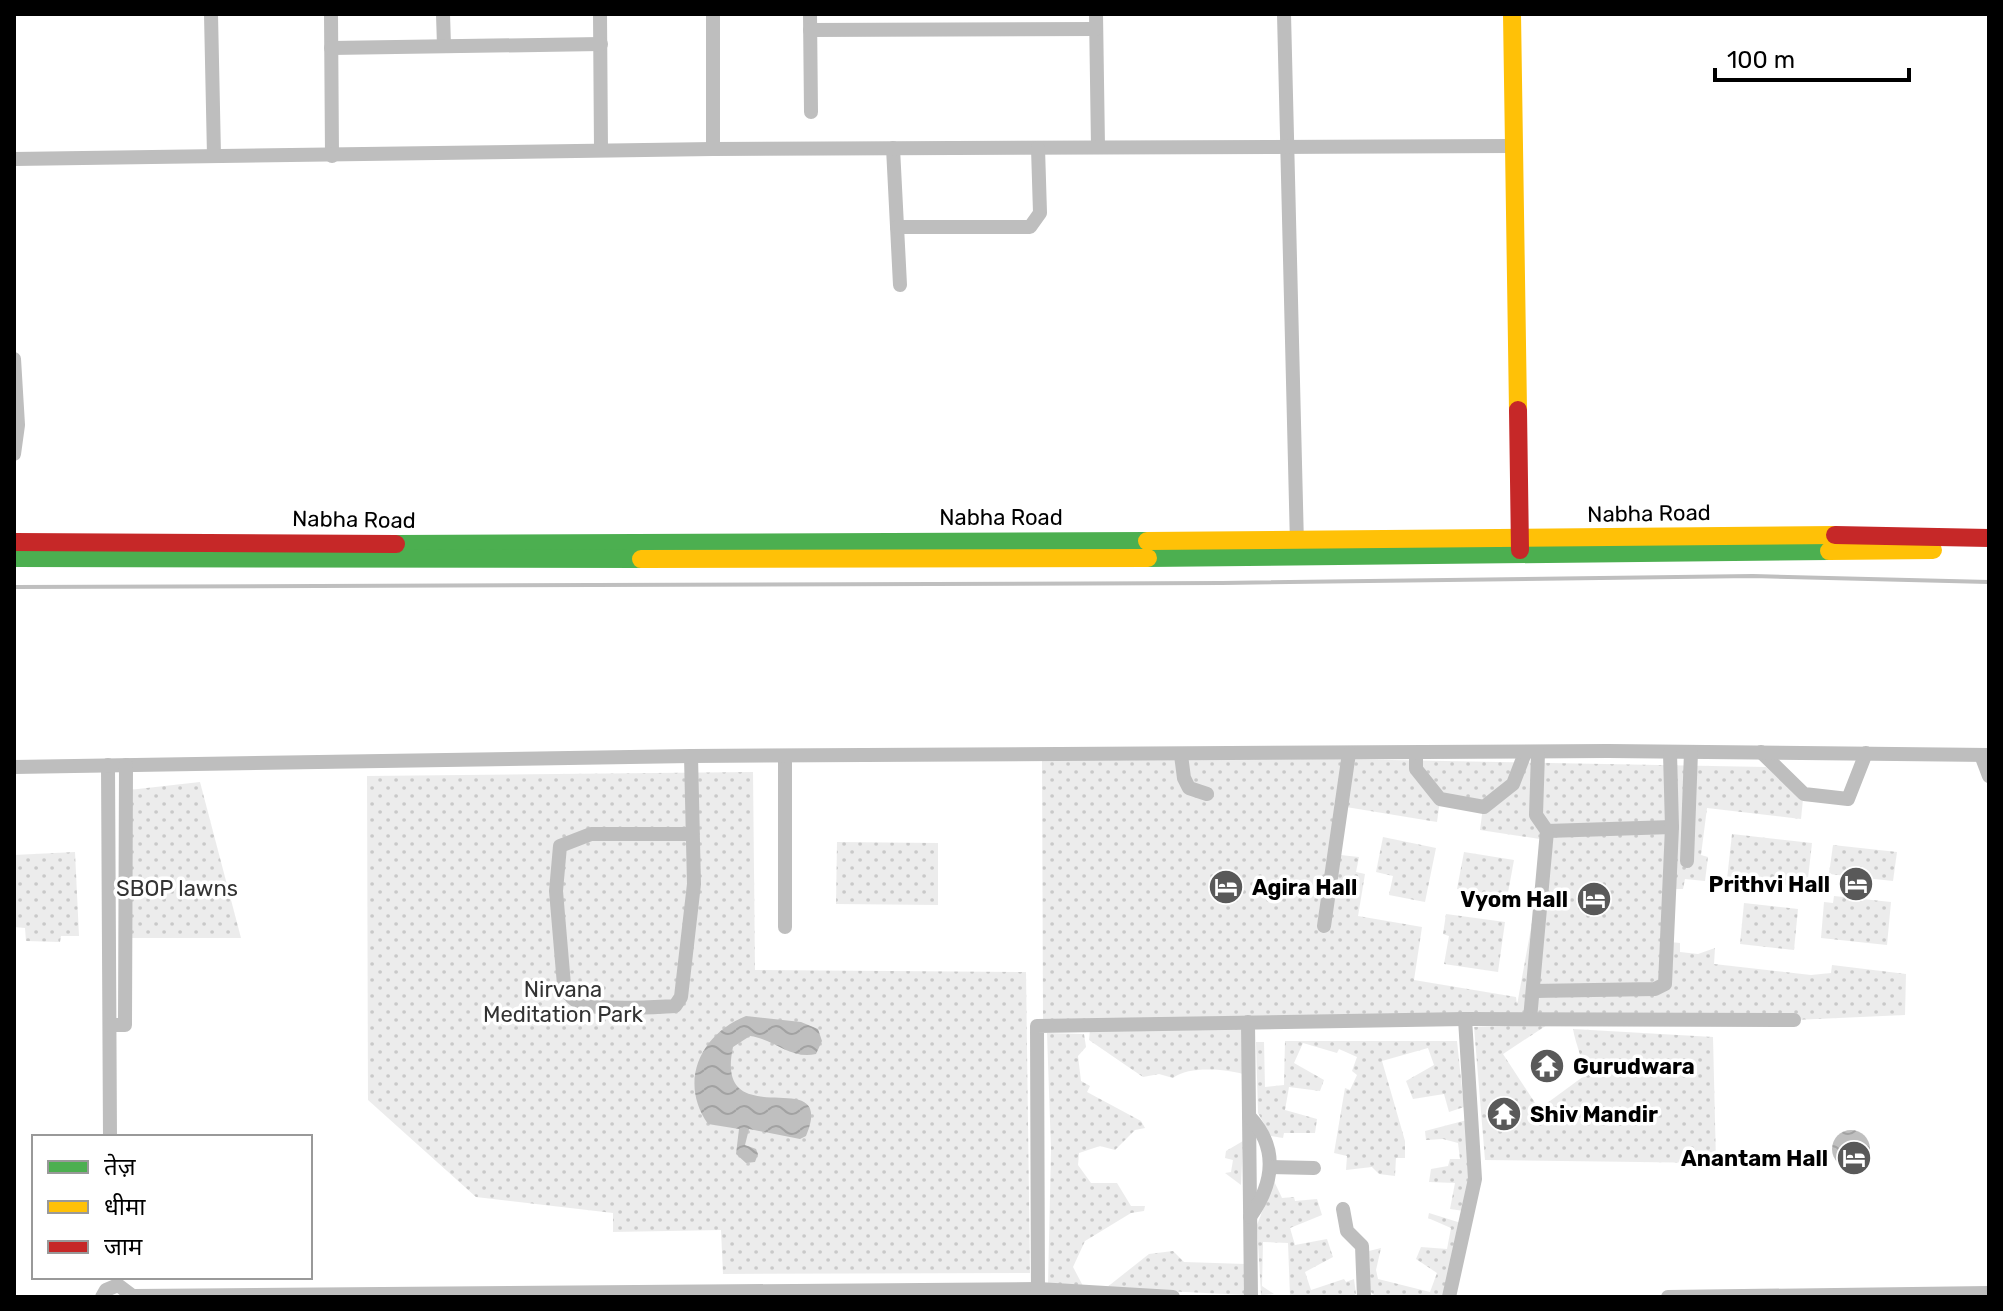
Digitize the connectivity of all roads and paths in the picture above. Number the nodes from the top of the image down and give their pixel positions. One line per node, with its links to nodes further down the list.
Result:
1 (211, 14): 24 (street)
2 (331, 14): 15 (street)
3 (443, 14): 14 (street)
4 (600, 14): 13 (street)
5 (713, 14): 22 (street)
6 (810, 14): 11 (street)
7 (956, 14): 12 (street)
8 (1284, 14): 19 (street)
9 (1512, 14): 17 (main road)
10 (1096, 21): 12 (street); 18 (street)
11 (810, 30): 12 (street); 16 (street)
12 (956, 31)
13 (601, 44): 14 (street); 23 (street)
14 (444, 46): 15 (street)
15 (331, 48): 25 (street)
16 (811, 112)
17 (1511, 146): 19 (street); 35 (main road)
18 (1098, 147): 19 (street); 21 (street)
19 (1287, 147): 34 (street)
20 (893, 148): 21 (street); 22 (street); 27 (street)
21 (1038, 148): 27 (street)
22 (713, 149): 23 (street)
23 (601, 150): 25 (street)
24 (214, 156): 25 (street); 26 (street)
25 (332, 156)
26 (14, 159)
27 (897, 227): 28 (street)
28 (900, 285)
29 (14, 359): 30 (street)
30 (14, 454)
31 (1989, 538): 33 (main road, Nabha Road)
32 (14, 542): 34 (main road, Nabha Road)
33 (1897, 543): 35 (main road, Nabha Road); 36 (main road, Nabha Road)
34 (1297, 547): 35 (main road, Nabha Road); 37 (main road, Nabha Road)
35 (1520, 547)
36 (1989, 549)
37 (14, 558)
38 (1691, 752): 39 (street); 43 (street); 57 (street)
39 (1761, 752): 44 (street); 44 (street)
40 (1349, 753): 41 (street); 45 (street); 58 (street)
41 (1416, 753): 42 (street); 42 (street)
42 (1531, 753): 43 (street); 55 (street)
43 (1670, 753): 54 (street)
44 (1866, 753): 46 (street)
45 (1181, 755): 48 (street); 53 (street)
46 (1985, 755): 52 (street)
47 (691, 756): 48 (street); 50 (street); 56 (street)
48 (785, 756): 59 (street)
49 (108, 765): 50 (street); 51 (street); 65 (street)
50 (126, 765): 65 (street)
51 (14, 767)
52 (1989, 776)
53 (1207, 794)
54 (1672, 827): 55 (street); 60 (street)
55 (1547, 831): 60 (street)
56 (693, 834): 56 (street)
57 (1687, 861)
58 (1324, 926)
59 (785, 927)
60 (1533, 991): 62 (street)
61 (1465, 1019): 62 (street); 64 (street); 81 (street)
62 (1530, 1019): 63 (street)
63 (1794, 1020)
64 (1248, 1022): 66 (street); 73 (street)
65 (117, 1025): 67 (street)
66 (1249, 1116): 68 (street); 71 (street)
67 (110, 1135)
68 (1270, 1167): 69 (street); 71 (street)
69 (1314, 1168)
70 (1343, 1209): 80 (street)
71 (1250, 1217): 79 (street)
72 (108, 1287): 76 (street)
73 (1038, 1293): 75 (street); 78 (street)
74 (1989, 1293): 77 (street)
75 (603, 1294): 76 (street)
76 (134, 1296)
77 (1872, 1296): 82 (street)
78 (1173, 1297)
79 (1251, 1297)
80 (1364, 1297)
81 (1449, 1297)
82 (1668, 1297)

